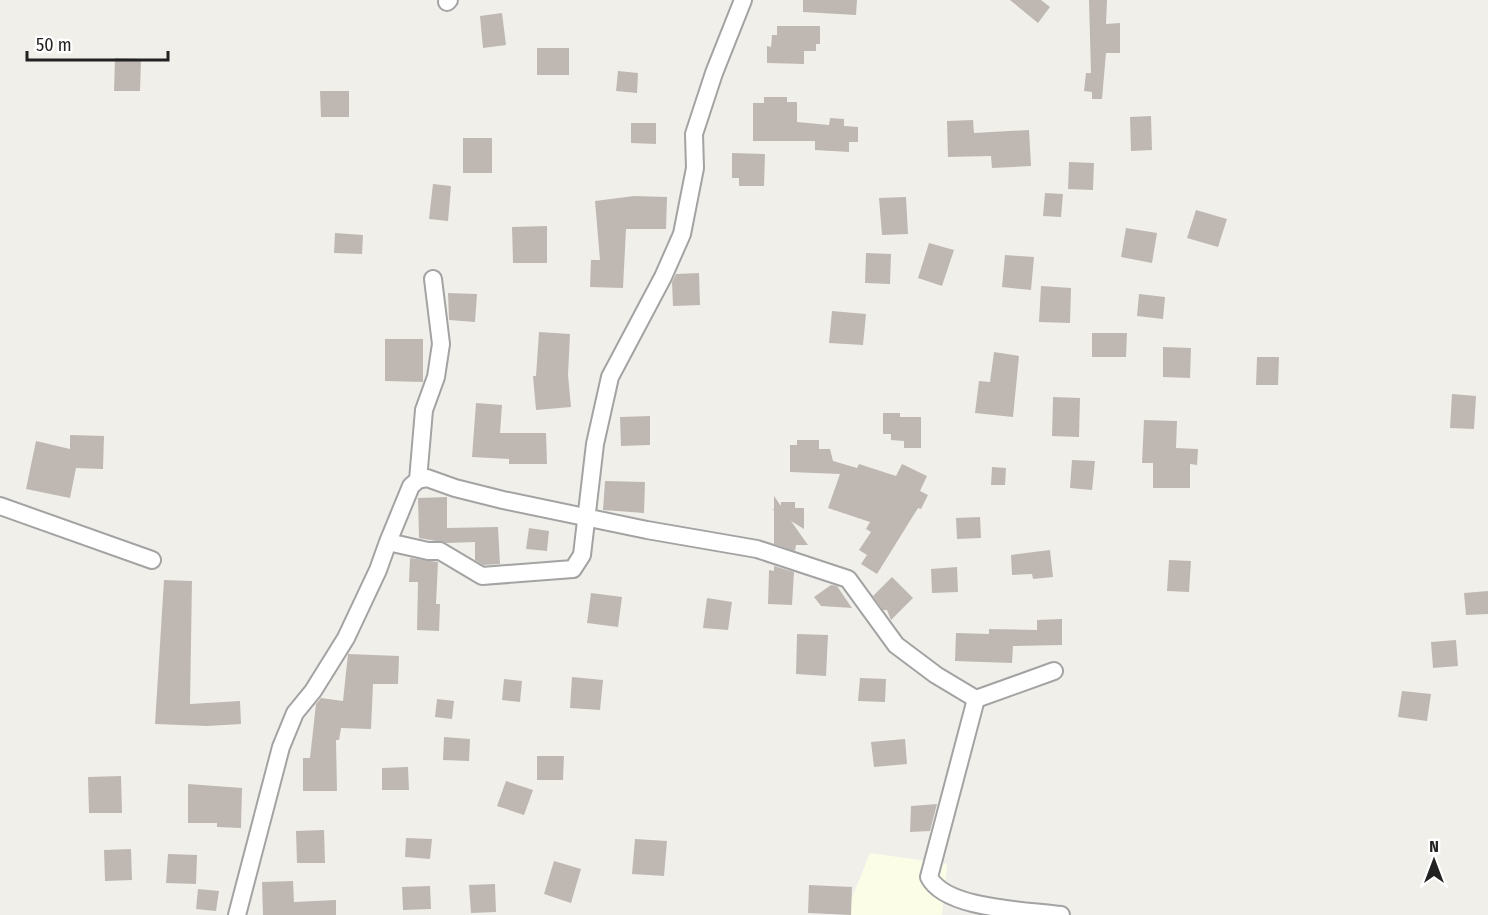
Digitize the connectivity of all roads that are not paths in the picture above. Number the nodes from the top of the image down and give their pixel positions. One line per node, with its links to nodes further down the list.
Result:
1 (743, 0): 5 (street)
2 (433, 279): 3 (street)
3 (418, 480): 5 (street); 6 (street)
4 (0, 506): 7 (street)
5 (587, 515): 6 (street); 9 (street)
6 (387, 542): 10 (street)
7 (152, 560)
8 (1054, 671): 9 (street)
9 (976, 699): 11 (street)
10 (237, 915)
11 (1061, 915)

